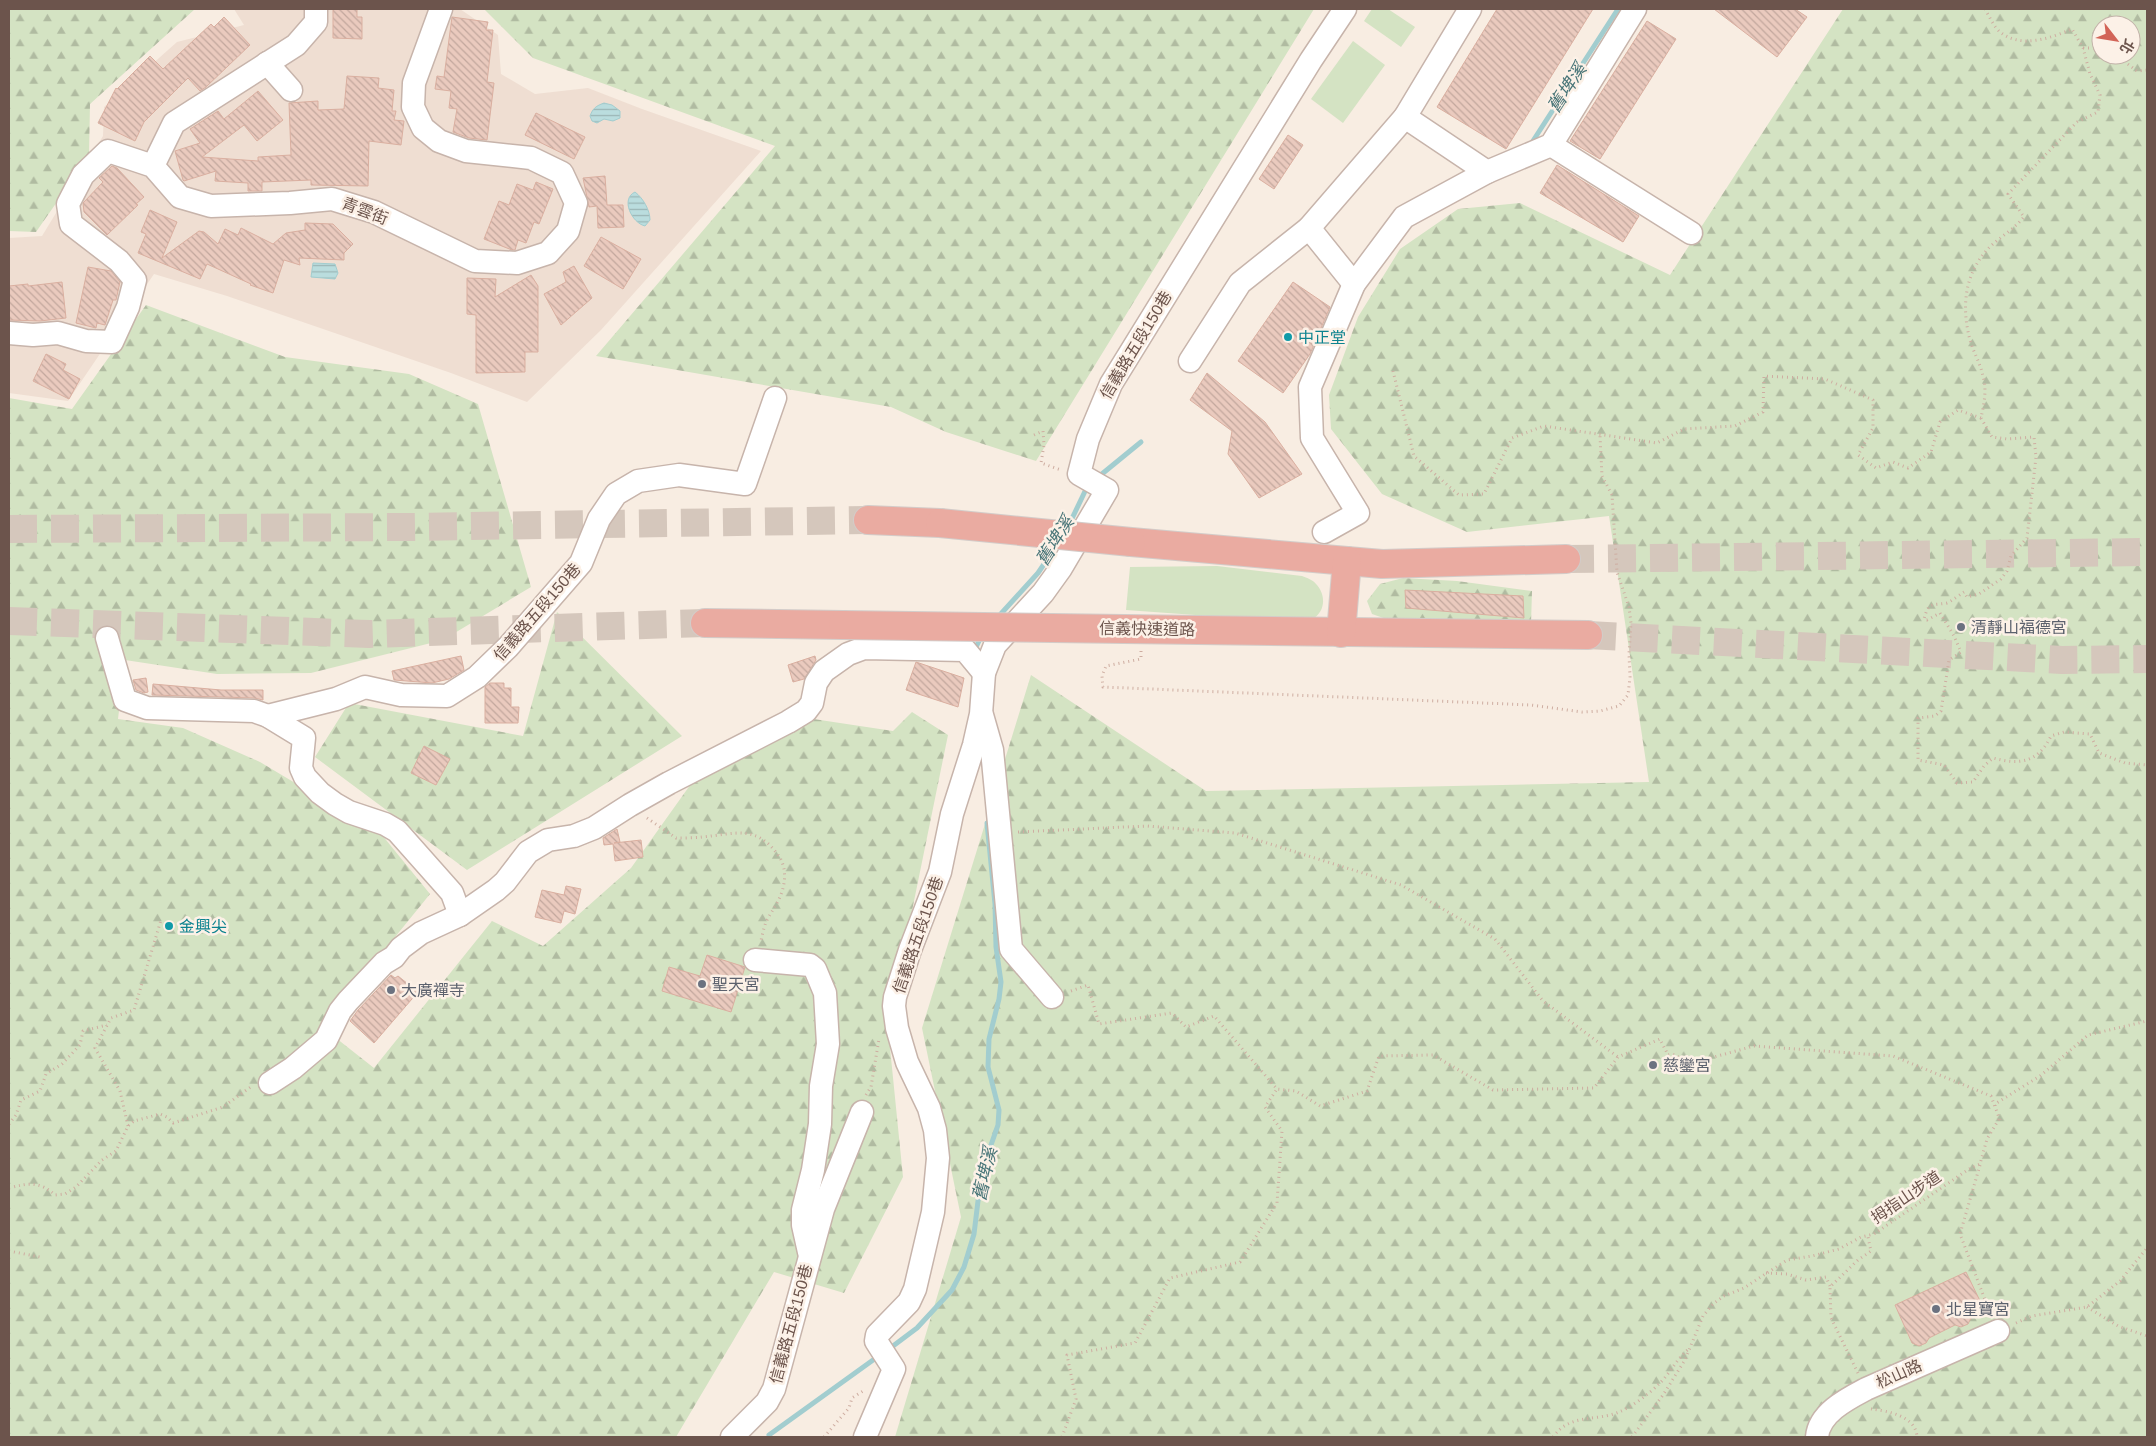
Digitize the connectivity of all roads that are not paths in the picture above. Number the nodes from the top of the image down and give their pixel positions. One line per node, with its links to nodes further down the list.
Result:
1 (316, 9): 6 (street)
2 (442, 9): 10 (street, 青雲街)
3 (1345, 9): 26 (street, 信義路五段150巷)
4 (1470, 9): 8 (street)
5 (1635, 9): 9 (street)
6 (267, 63): 7 (street); 10 (street)
7 (291, 90)
8 (1405, 117): 11 (street); 12 (street)
9 (1551, 145): 11 (street); 13 (street)
10 (153, 166): 15 (street)
11 (1488, 172): 14 (street)
12 (1309, 228): 14 (street); 16 (street)
13 (1691, 233)
14 (1354, 284): 19 (street)
15 (9, 333)
16 (1190, 361)
17 (775, 398): 28 (street, 信義路五段150巷)
18 (868, 520): 21 (highway, bridge)
19 (1324, 532)
20 (1566, 560): 21 (highway)
21 (1347, 561): 23 (highway)
22 (706, 623): 23 (highway, 信義快速道路, bridge)
23 (1341, 633): 24 (highway, 信義快速道路)
24 (1588, 635)
25 (107, 638): 28 (street, 信義路五段150巷)
26 (984, 673): 27 (street, 信義路五段150巷); 29 (street)
27 (981, 714): 31 (street); 37 (street, 信義路五段150巷)
28 (268, 716): 29 (street, 信義路五段150巷)
29 (457, 906): 32 (street)
30 (755, 960): 34 (street, 信義路五段150巷)
31 (1052, 997)
32 (270, 1083)
33 (862, 1112): 34 (street, 信義路五段150巷)
34 (809, 1255): 36 (street, 信義路五段150巷)
35 (1998, 1331): 38 (street, 松山路)
36 (732, 1437)
37 (865, 1437)
38 (1817, 1437)

